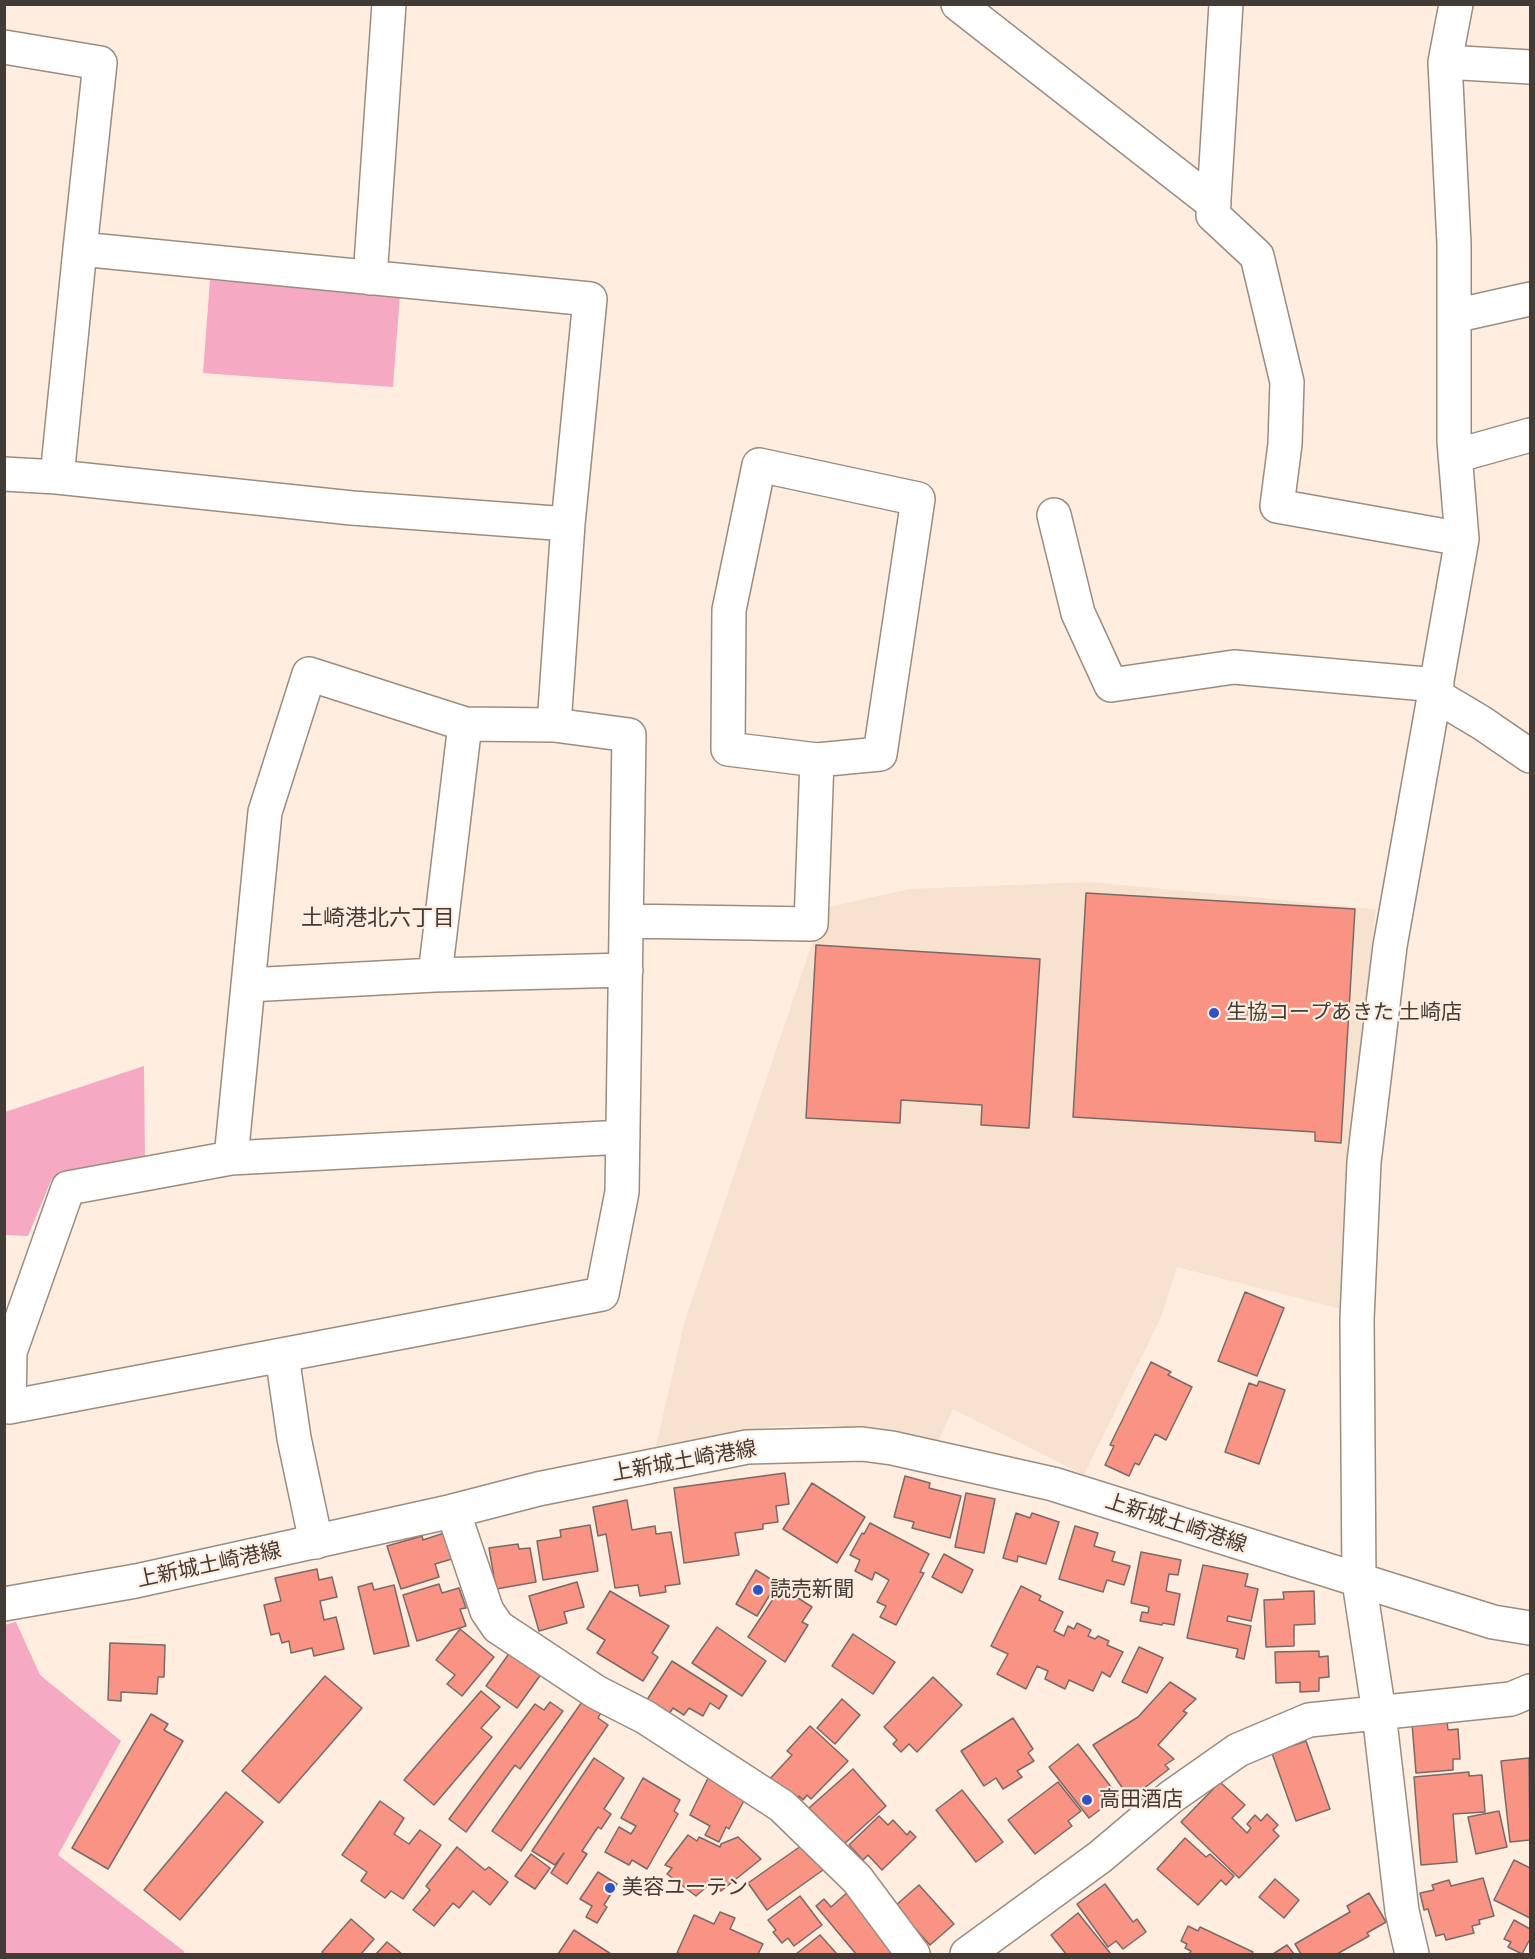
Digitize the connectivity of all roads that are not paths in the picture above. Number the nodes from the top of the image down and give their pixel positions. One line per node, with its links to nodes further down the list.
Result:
1 (389, 4): 10 (street)
2 (958, 4): 8 (street)
3 (1226, 4): 8 (street)
4 (1456, 4): 6 (street)
5 (4, 47): 9 (street)
6 (1444, 62): 7 (street); 12 (street)
7 (1530, 67)
8 (1214, 204): 19 (street)
9 (80, 249): 10 (street); 16 (street)
10 (370, 278): 18 (street)
11 (1530, 299): 12 (street)
12 (1454, 316): 14 (street)
13 (1530, 435): 14 (street)
14 (1455, 456): 19 (street)
15 (4, 474): 16 (street)
16 (57, 477): 18 (street)
17 (1054, 515): 20 (street)
18 (568, 524): 22 (street)
19 (1462, 539): 20 (street)
20 (1436, 690): 23 (street); 34 (street)
21 (465, 724): 22 (street); 27 (street); 28 (street)
22 (554, 725): 25 (street)
23 (1530, 756)
24 (817, 760): 24 (street); 25 (street)
25 (626, 921): 26 (street)
26 (626, 970): 27 (street); 29 (street)
27 (435, 975): 28 (street)
28 (248, 985): 30 (street)
29 (623, 1137): 30 (street); 31 (street)
30 (231, 1158): 31 (street)
31 (282, 1355): 33 (street)
32 (453, 1511): 33 (street, 上新城土崎港線); 34 (street, 上新城土崎港線); 39 (street)
33 (316, 1542): 35 (street, 上新城土崎港線)
34 (1359, 1581): 36 (street, 上新城土崎港線); 38 (street)
35 (4, 1604)
36 (1530, 1628)
37 (1530, 1691): 38 (street)
38 (1379, 1713): 40 (street); 41 (street)
39 (913, 1954)
40 (968, 1954)
41 (1412, 1954)

